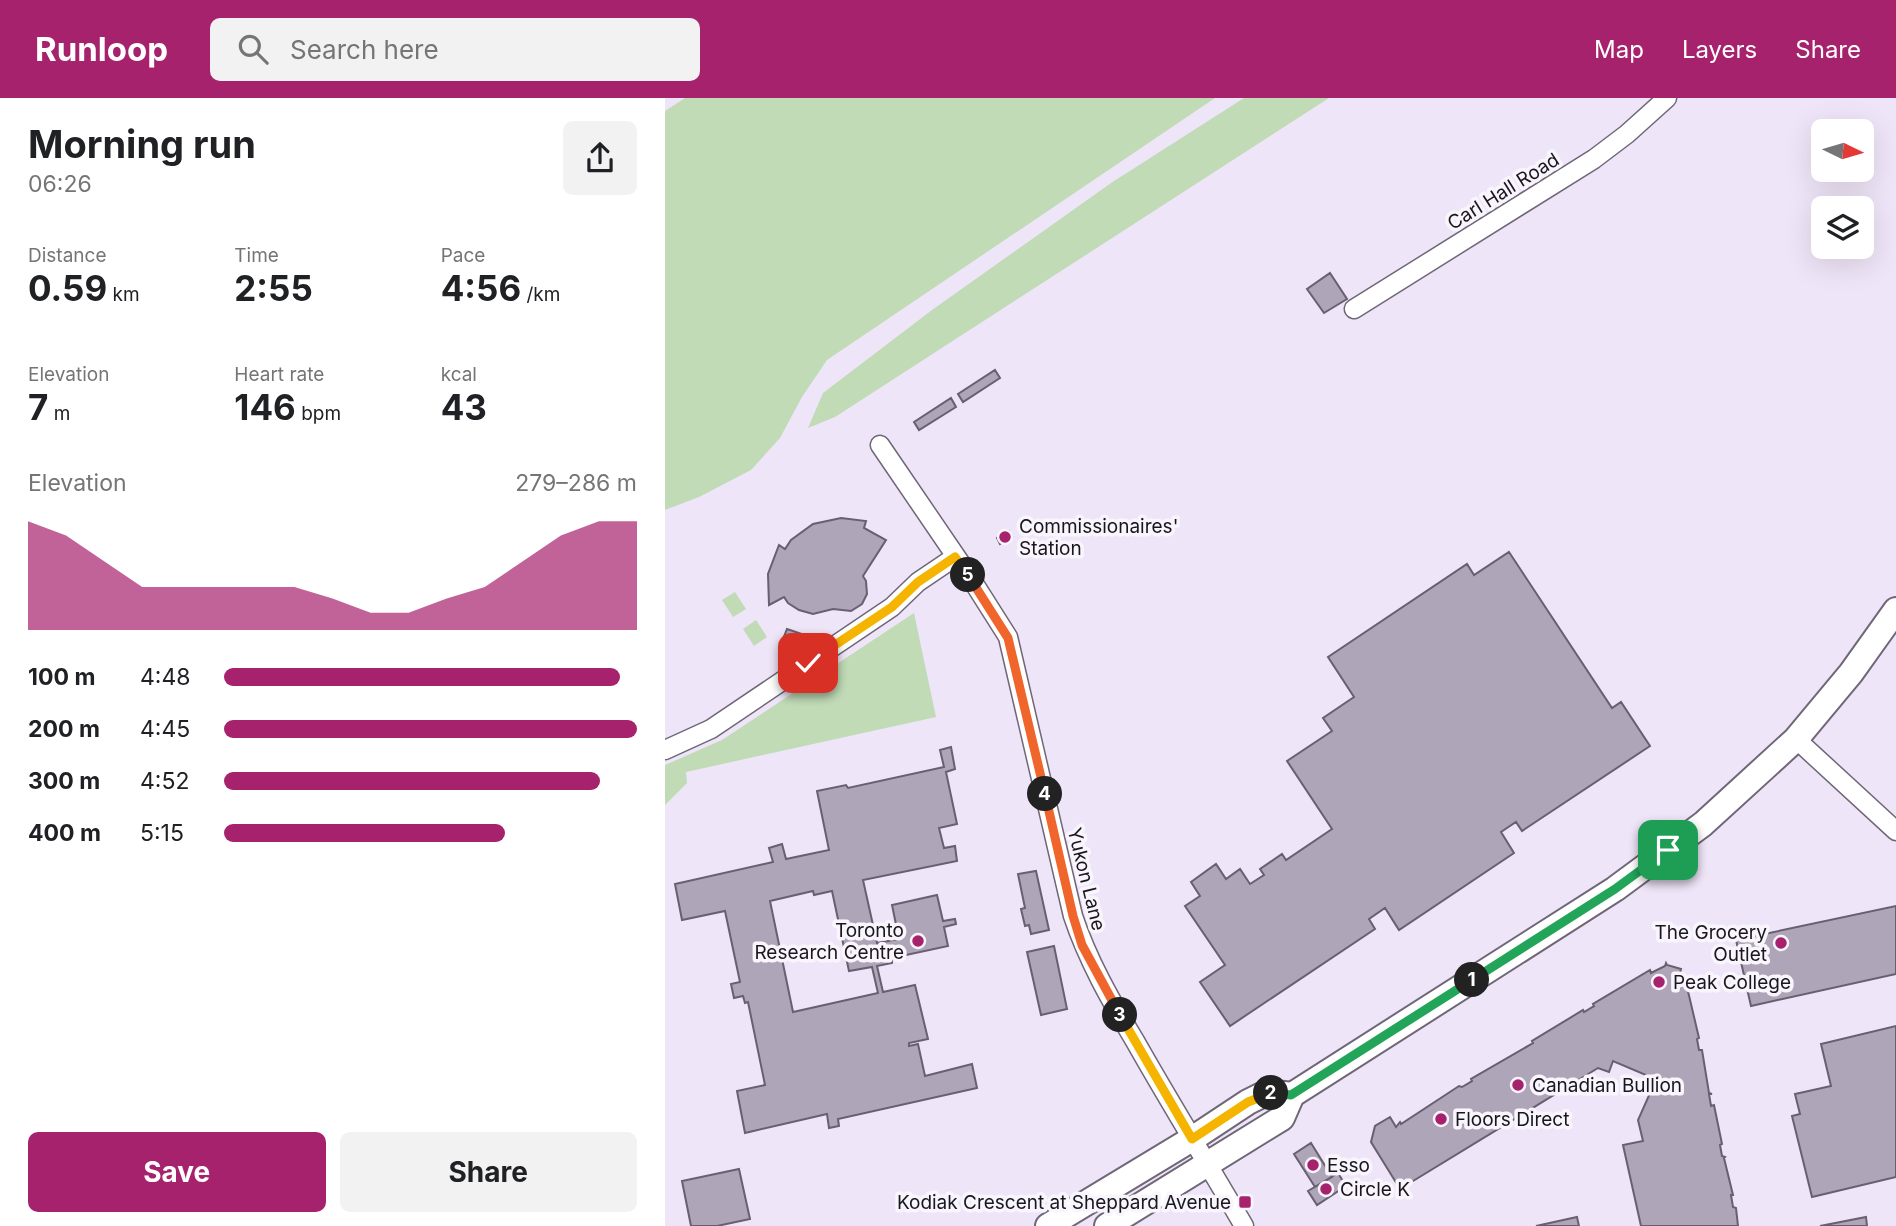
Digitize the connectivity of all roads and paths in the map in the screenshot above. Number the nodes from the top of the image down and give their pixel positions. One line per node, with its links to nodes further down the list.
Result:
1 (1667, 98): 2 (street, Carl Hall Road)
2 (1354, 309)
3 (880, 445): 4 (street, Yukon Lane)
4 (955, 557): 7 (street); 10 (street, Yukon Lane)
5 (1896, 610): 6 (main road)
6 (1796, 739): 8 (street); 9 (main road)
7 (665, 750)
8 (1896, 831)
9 (1291, 1095): 10 (main road); 11 (main road)
10 (1192, 1139): 11 (street, Yukon Lane); 12 (main road)
11 (1208, 1164): 13 (main road); 14 (street, Yukon Lane)
12 (1048, 1226)
13 (1107, 1226)
14 (1244, 1226)

